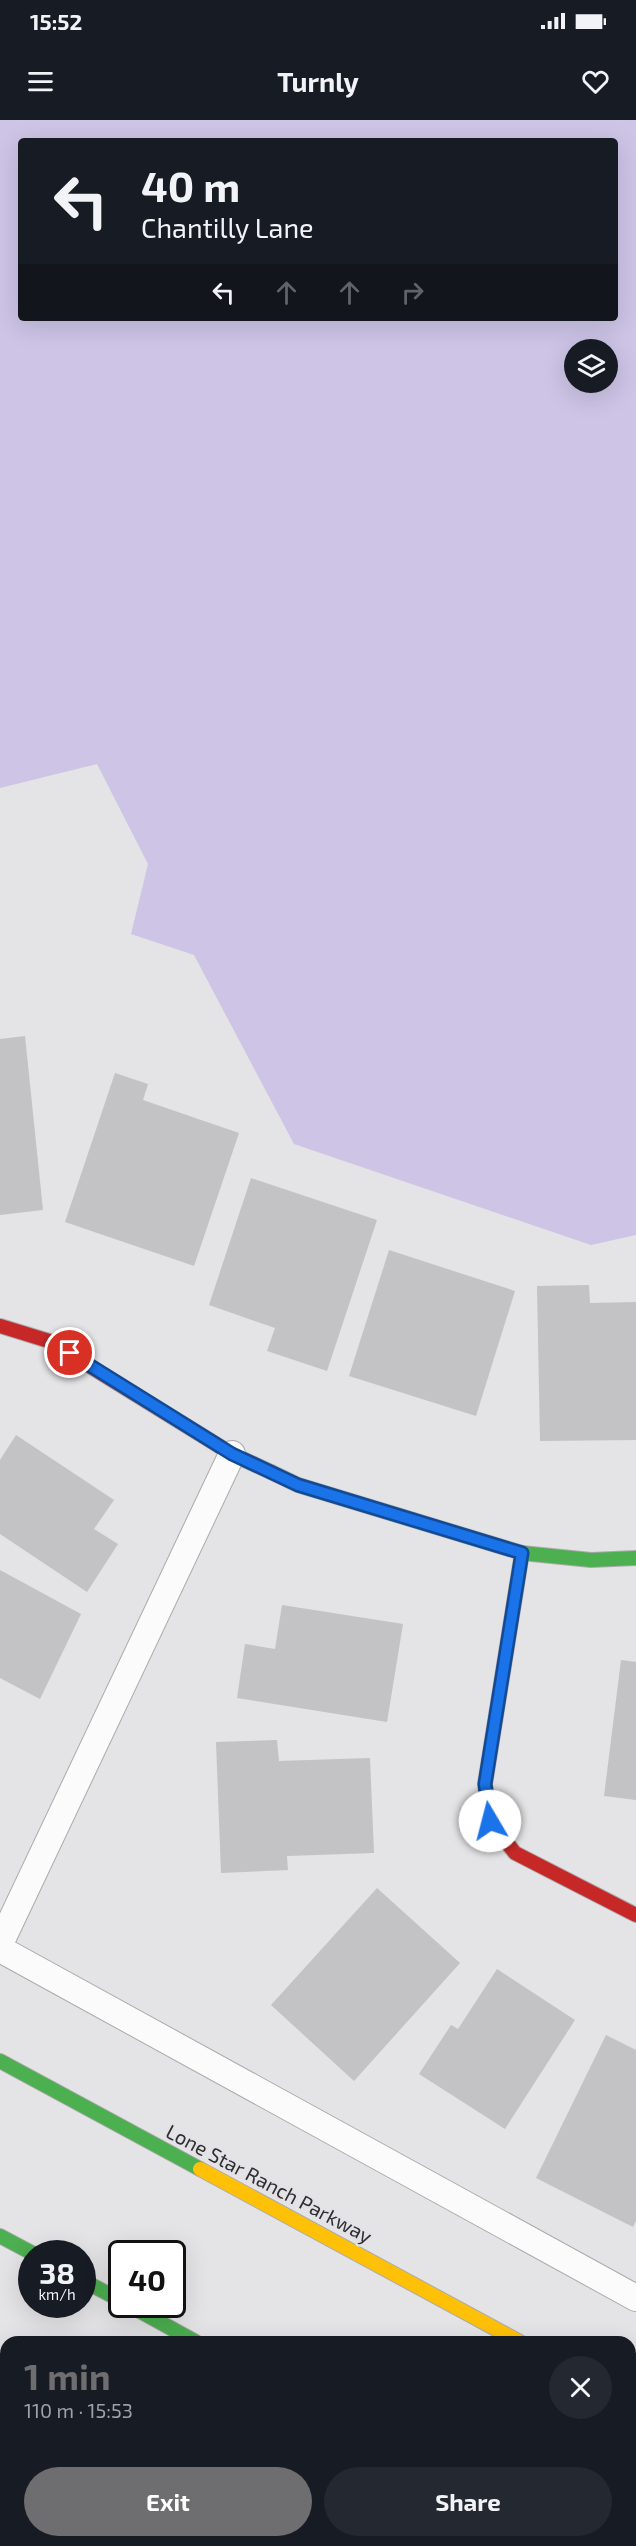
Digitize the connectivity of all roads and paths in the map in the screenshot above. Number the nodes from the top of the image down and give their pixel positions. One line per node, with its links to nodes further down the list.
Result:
1 (0, 1326): 2 (street)
2 (232, 1454): 3 (street); 6 (lane)
3 (522, 1553): 4 (street); 5 (street)
4 (636, 1558)
5 (636, 1915)
6 (0, 1944)
7 (0, 1949): 11 (lane)
8 (0, 2061): 14 (street, Lone Star Ranch Parkway)
9 (0, 2236): 10 (street)
10 (18, 2246)
11 (636, 2298)
12 (152, 2318): 13 (street)
13 (185, 2336)
14 (509, 2336)

